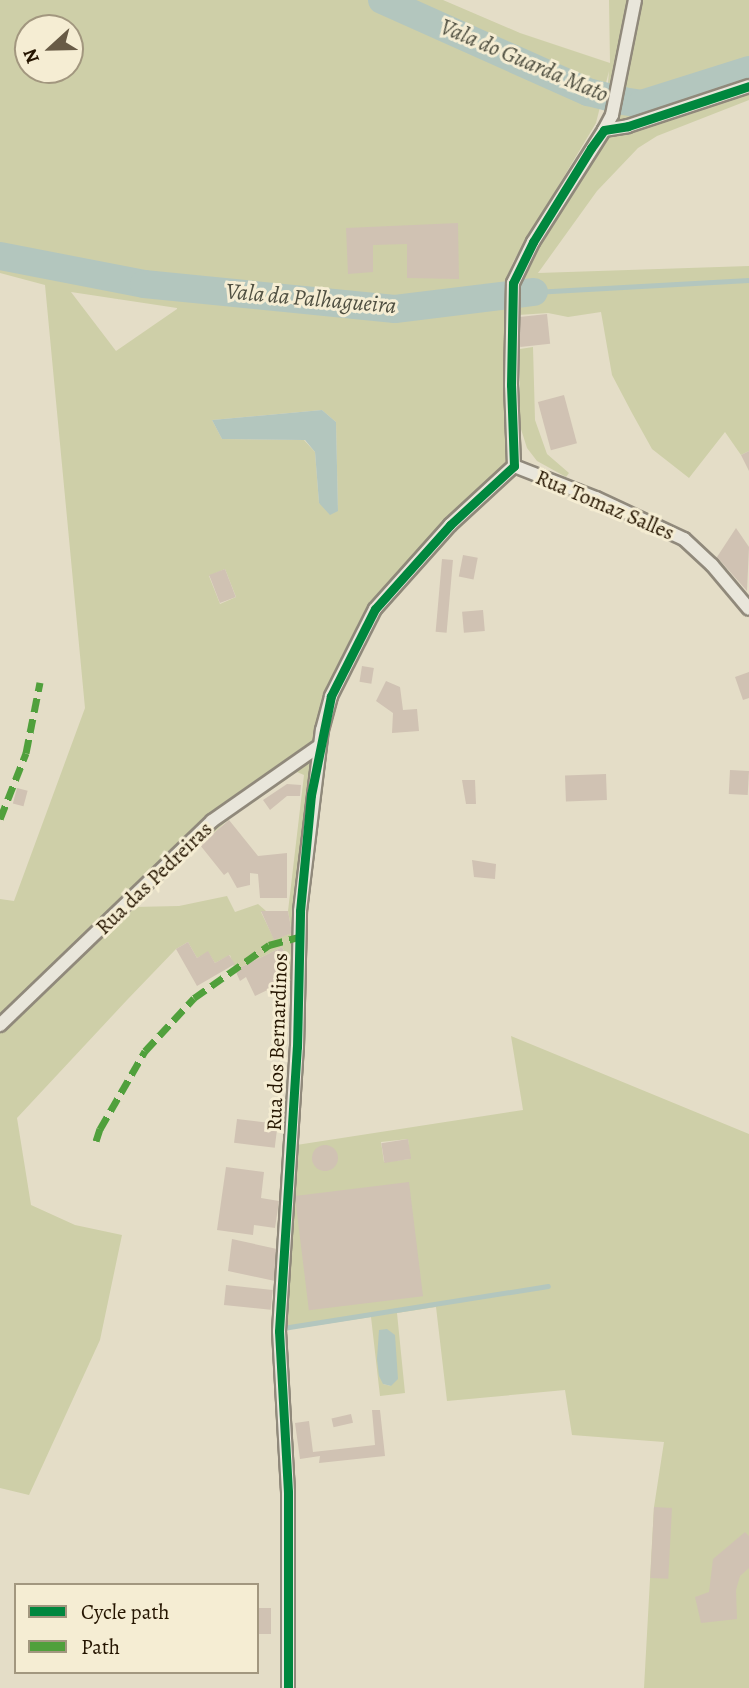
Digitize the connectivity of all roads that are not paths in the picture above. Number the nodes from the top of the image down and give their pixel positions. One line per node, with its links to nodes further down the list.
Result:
1 (635, 0): 3 (street)
2 (749, 86): 3 (street)
3 (604, 130): 4 (street)
4 (514, 466): 5 (street, Rua Tomaz Salles); 6 (street, Rua dos Bernardinos)
5 (749, 609)
6 (319, 746): 7 (street, Rua das Pedreiras); 8 (street, Rua dos Bernardinos)
7 (0, 1025)
8 (288, 1688)

